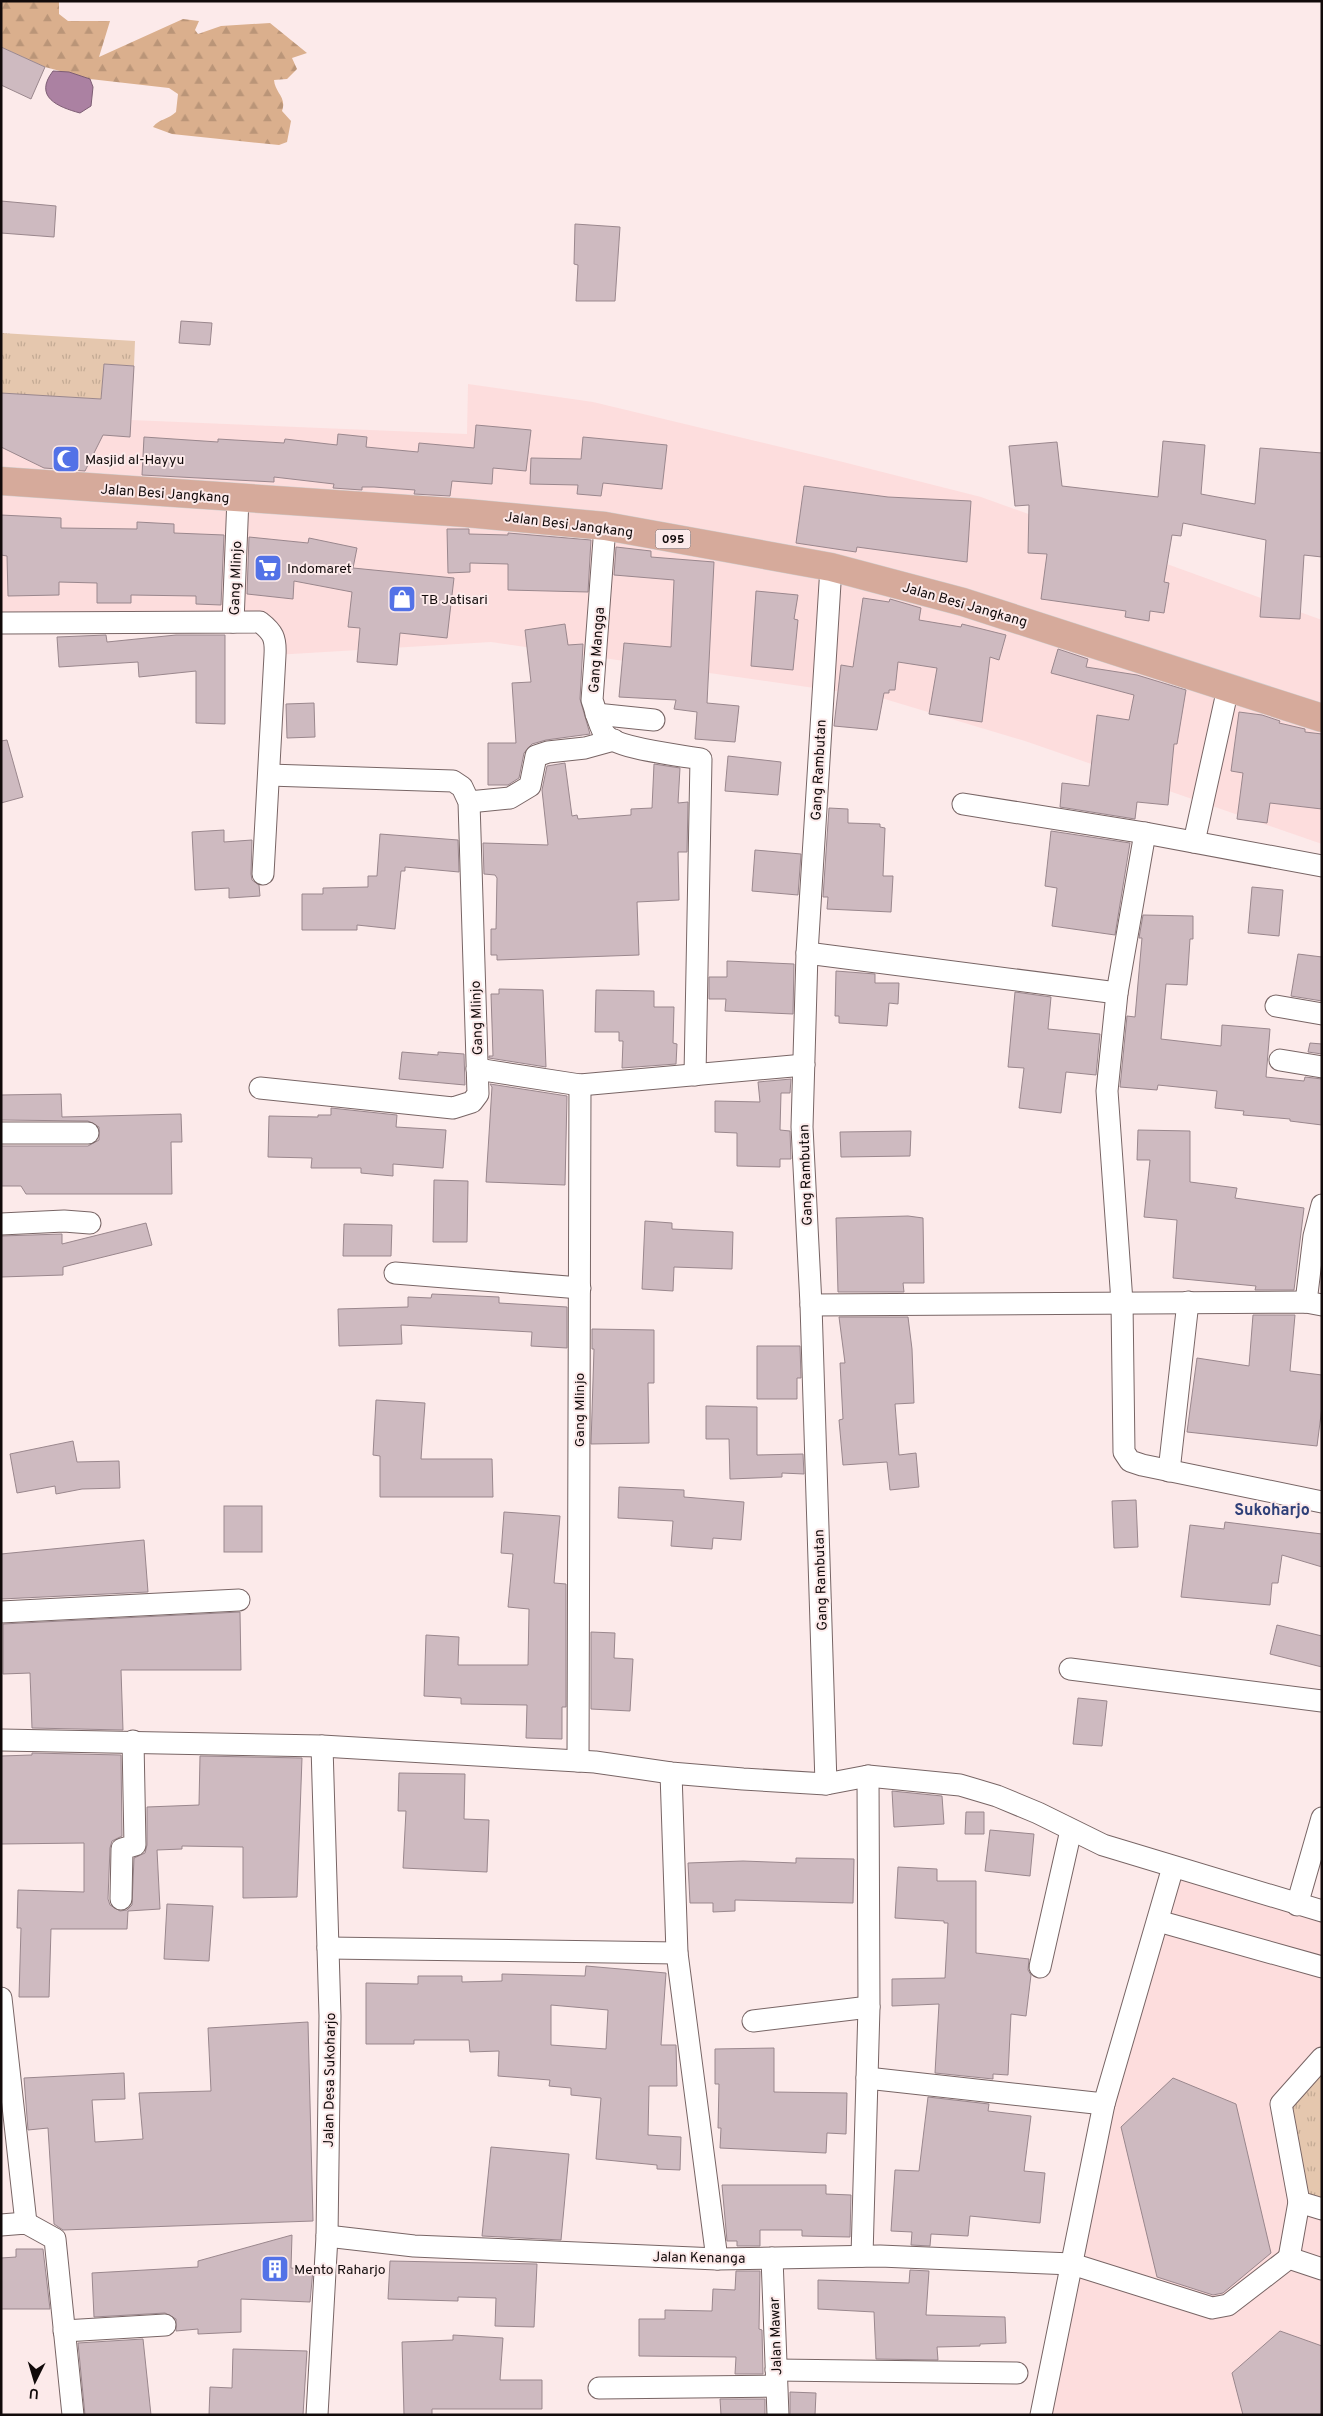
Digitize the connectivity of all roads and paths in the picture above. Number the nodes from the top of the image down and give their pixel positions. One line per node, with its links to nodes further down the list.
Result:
1 (1, 481): 2 (main road, Jalan Besi Jangkang / 095)
2 (238, 498): 3 (main road, Jalan Besi Jangkang / 095); 5 (street, Gang Mlinjo)
3 (605, 526): 4 (main road, Jalan Besi Jangkang / 095); 8 (street, Gang Mangga)
4 (830, 566): 7 (main road, Jalan Besi Jangkang / 095); 19 (street, Gang Rambutan)
5 (233, 622): 6 (street); 12 (street, Gang Mlinjo)
6 (1, 623)
7 (1228, 688): 9 (main road, Jalan Besi Jangkang / 095); 16 (street)
8 (596, 714): 10 (street); 11 (street, Gang Mangga)
9 (1322, 718)
10 (654, 720)
11 (614, 740): 13 (street); 27 (street)
12 (269, 776): 13 (street); 18 (street, Gang Mlinjo)
13 (469, 802): 26 (street, Gang Mlinjo)
14 (963, 804): 15 (street)
15 (1145, 833): 16 (street); 20 (street)
16 (1194, 842): 17 (street)
17 (1322, 866)
18 (263, 874)
19 (807, 953): 20 (street); 24 (street, Gang Rambutan)
20 (1116, 993): 37 (street)
21 (1276, 1006): 22 (street)
22 (1322, 1014)
23 (1280, 1060): 25 (street)
24 (804, 1065): 27 (street); 40 (street, Gang Rambutan)
25 (1322, 1067)
26 (477, 1069): 28 (street, Gang Mlinjo); 29 (street)
27 (694, 1075): 28 (street)
28 (580, 1085): 36 (street, Gang Mlinjo)
29 (260, 1088)
30 (1, 1133): 31 (street)
31 (88, 1134)
32 (1322, 1205): 39 (street)
33 (90, 1223): 34 (street)
34 (1, 1224)
35 (395, 1273): 36 (street)
36 (580, 1288): 50 (street, Gang Mlinjo)
37 (1122, 1302): 38 (street); 40 (street); 41 (street)
38 (1188, 1302): 39 (street); 41 (street)
39 (1314, 1304)
40 (811, 1305): 53 (street, Gang Rambutan)
41 (1169, 1471): 42 (street)
42 (1322, 1502)
43 (240, 1600): 44 (street)
44 (1, 1612)
45 (1070, 1669): 46 (street)
46 (1322, 1701)
47 (1, 1740): 48 (street)
48 (133, 1741): 49 (street); 57 (street)
49 (322, 1746): 50 (street); 61 (street, Jalan Desa Sukoharjo)
50 (578, 1761): 51 (street)
51 (671, 1773): 53 (street); 62 (street)
52 (868, 1776): 53 (street); 55 (street); 66 (street)
53 (826, 1784)
54 (1322, 1818): 58 (street)
55 (1071, 1830): 56 (street); 63 (street)
56 (1173, 1867): 58 (street); 60 (street)
57 (121, 1899)
58 (1297, 1905): 59 (street)
59 (1322, 1911)
60 (1158, 1921): 64 (street); 70 (street)
61 (328, 1948): 62 (street); 75 (street, Jalan Desa Sukoharjo)
62 (678, 1953): 79 (street)
63 (1040, 1967)
64 (1322, 1967)
65 (1, 1998): 73 (street)
66 (869, 2007): 67 (street); 69 (street)
67 (753, 2020)
68 (1322, 2058): 71 (street)
69 (867, 2078): 70 (street); 76 (street)
70 (1104, 2104): 80 (street)
71 (1299, 2202): 72 (street); 78 (street)
72 (1322, 2209)
73 (26, 2223): 74 (street); 83 (street)
74 (1, 2225)
75 (327, 2236): 79 (street, Jalan Kenanga); 88 (street, Jalan Desa Sukoharjo)
76 (862, 2256): 77 (street, Jalan Kenanga); 80 (street, Jalan Kenanga)
77 (772, 2258): 79 (street, Jalan Kenanga); 85 (street, Jalan Mawar)
78 (1289, 2258): 80 (street, Jalan Kenanga); 81 (street)
79 (717, 2259)
80 (1072, 2264): 90 (street)
81 (1322, 2269)
82 (166, 2325): 83 (street)
83 (64, 2331): 87 (street)
84 (1017, 2373): 85 (street)
85 (776, 2378): 86 (street); 89 (street, Jalan Mawar)
86 (599, 2388)
87 (73, 2415)
88 (317, 2415)
89 (778, 2415)
90 (1040, 2415)

